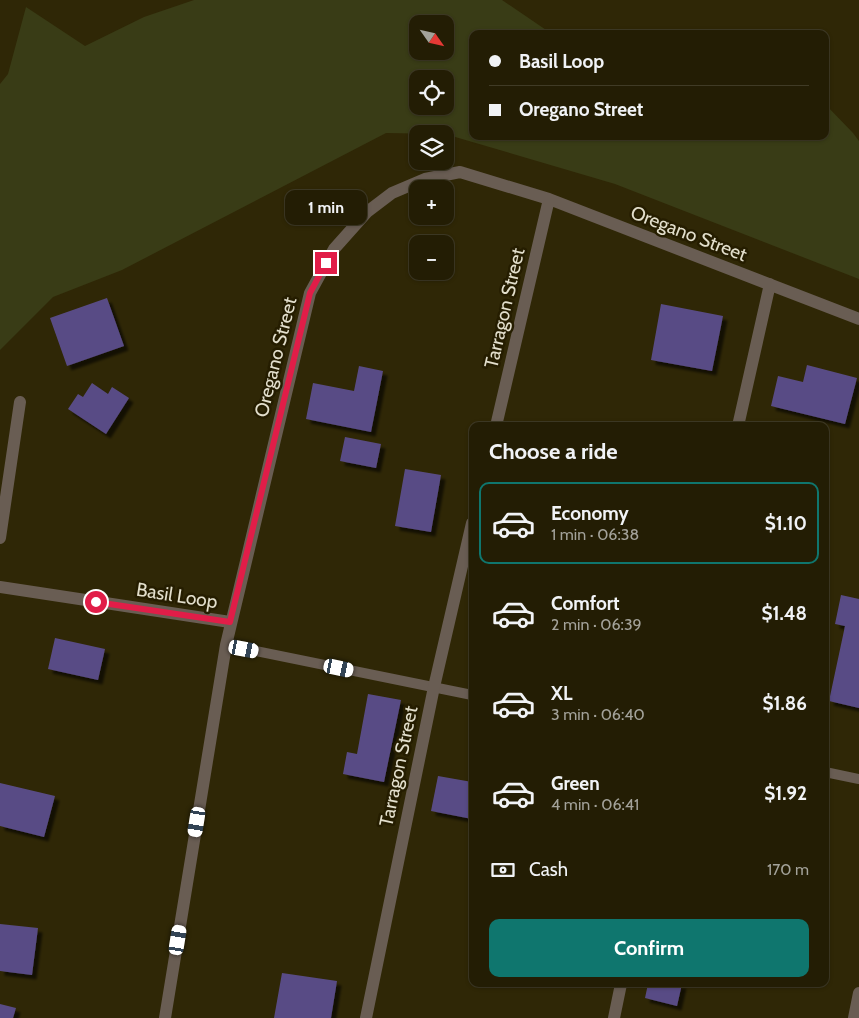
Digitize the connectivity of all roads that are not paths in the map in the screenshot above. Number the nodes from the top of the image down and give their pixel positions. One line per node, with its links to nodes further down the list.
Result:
1 (550, 199): 2 (street, Oregano Street); 5 (street, Tarragon Street); 10 (street, Oregano Street)
2 (770, 284): 3 (street, Oregano Street); 6 (street)
3 (859, 318)
4 (20, 402): 8 (street)
5 (497, 422)
6 (739, 422)
7 (469, 536): 12 (street, Tarragon Street)
8 (0, 538)
9 (0, 586): 10 (street, Basil Loop)
10 (230, 622): 11 (street, Oregano Street)
11 (226, 645): 12 (lane); 18 (street, Oregano Street)
12 (434, 687): 13 (lane); 19 (street, Tarragon Street)
13 (469, 694)
14 (829, 773): 15 (lane)
15 (859, 779)
16 (620, 987): 20 (street)
17 (859, 993): 21 (street)
18 (165, 1018)
19 (366, 1018)
20 (614, 1018)
21 (854, 1018)

